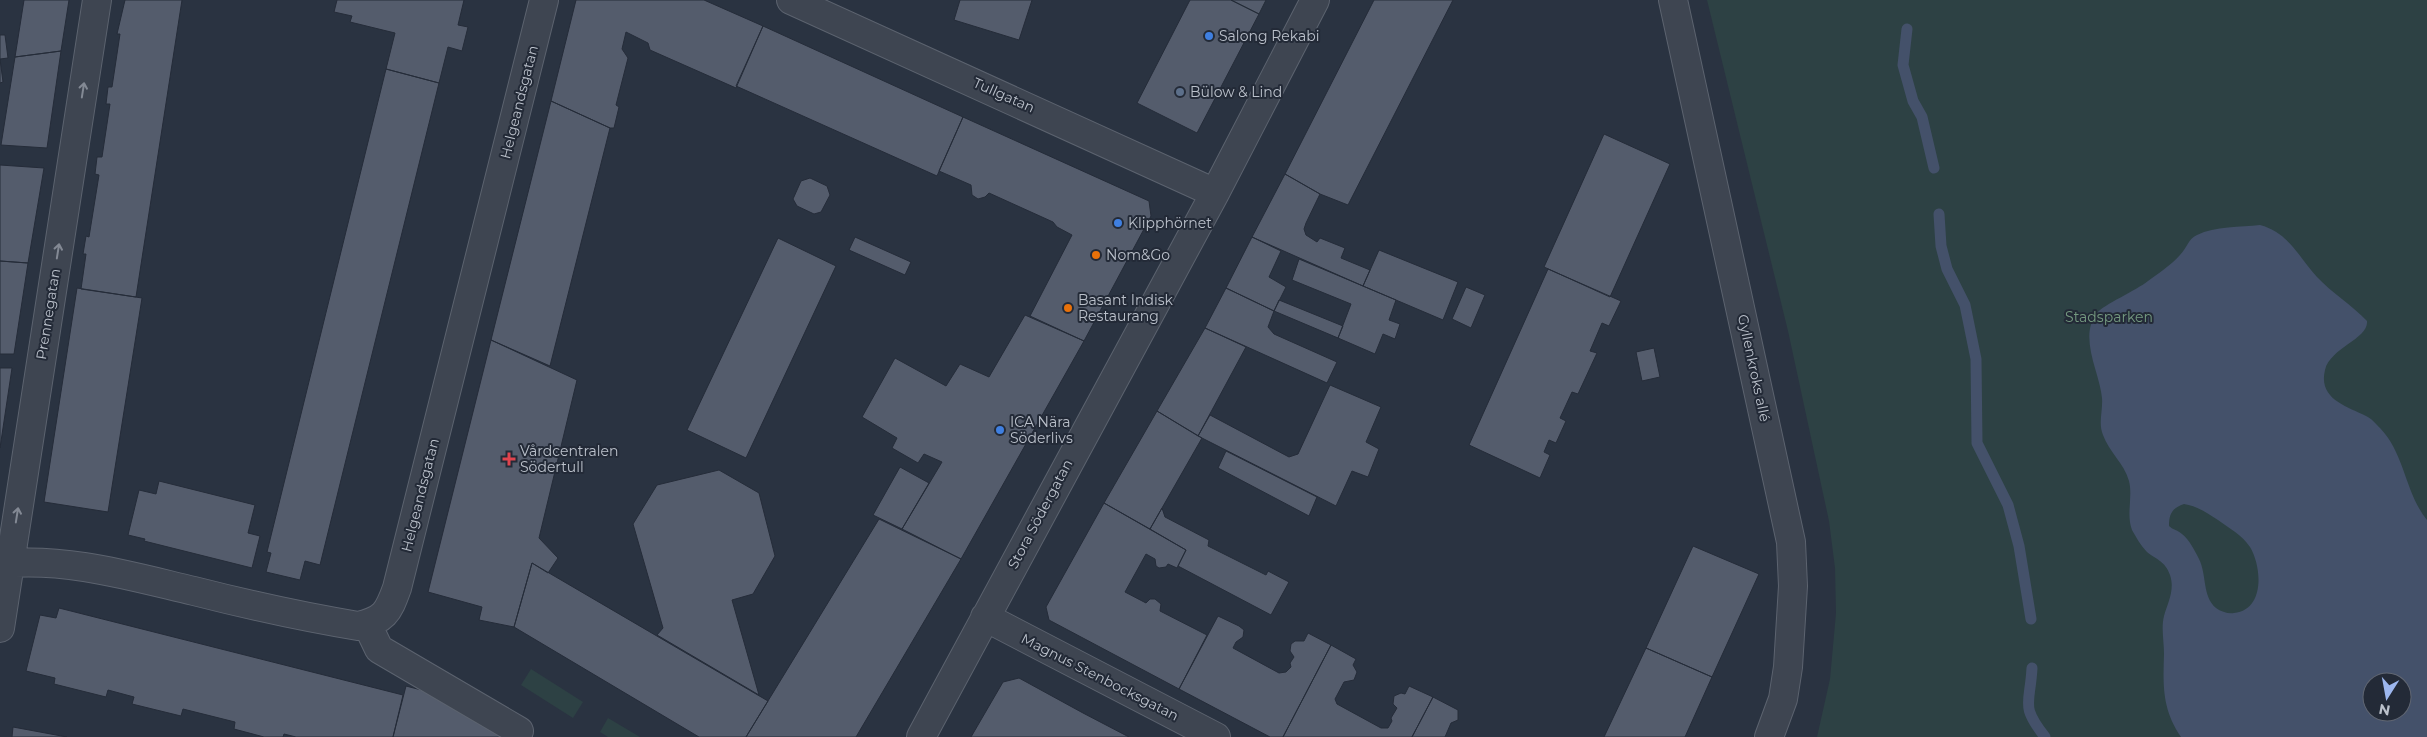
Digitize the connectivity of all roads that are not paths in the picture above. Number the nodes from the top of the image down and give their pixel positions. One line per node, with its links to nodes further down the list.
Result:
1 (97, 0): 7 (street, Prennegatan, one-way to 1)
2 (544, 0): 9 (street, Helgeandsgatan)
3 (792, 0): 6 (street, Tullgatan)
4 (1315, 0): 6 (street, Stora Södergatan)
5 (1673, 0): 14 (street, Gyllenkroks allé)
6 (1215, 193): 8 (street, Stora Södergatan)
7 (5, 564): 9 (street); 10 (street, Prennegatan)
8 (985, 617): 12 (street, Stora Södergatan); 13 (street, Magnus Stenbocksgatan)
9 (367, 624): 11 (street)
10 (0, 628)
11 (520, 730)
12 (921, 737)
13 (1216, 737)
14 (1768, 737)

